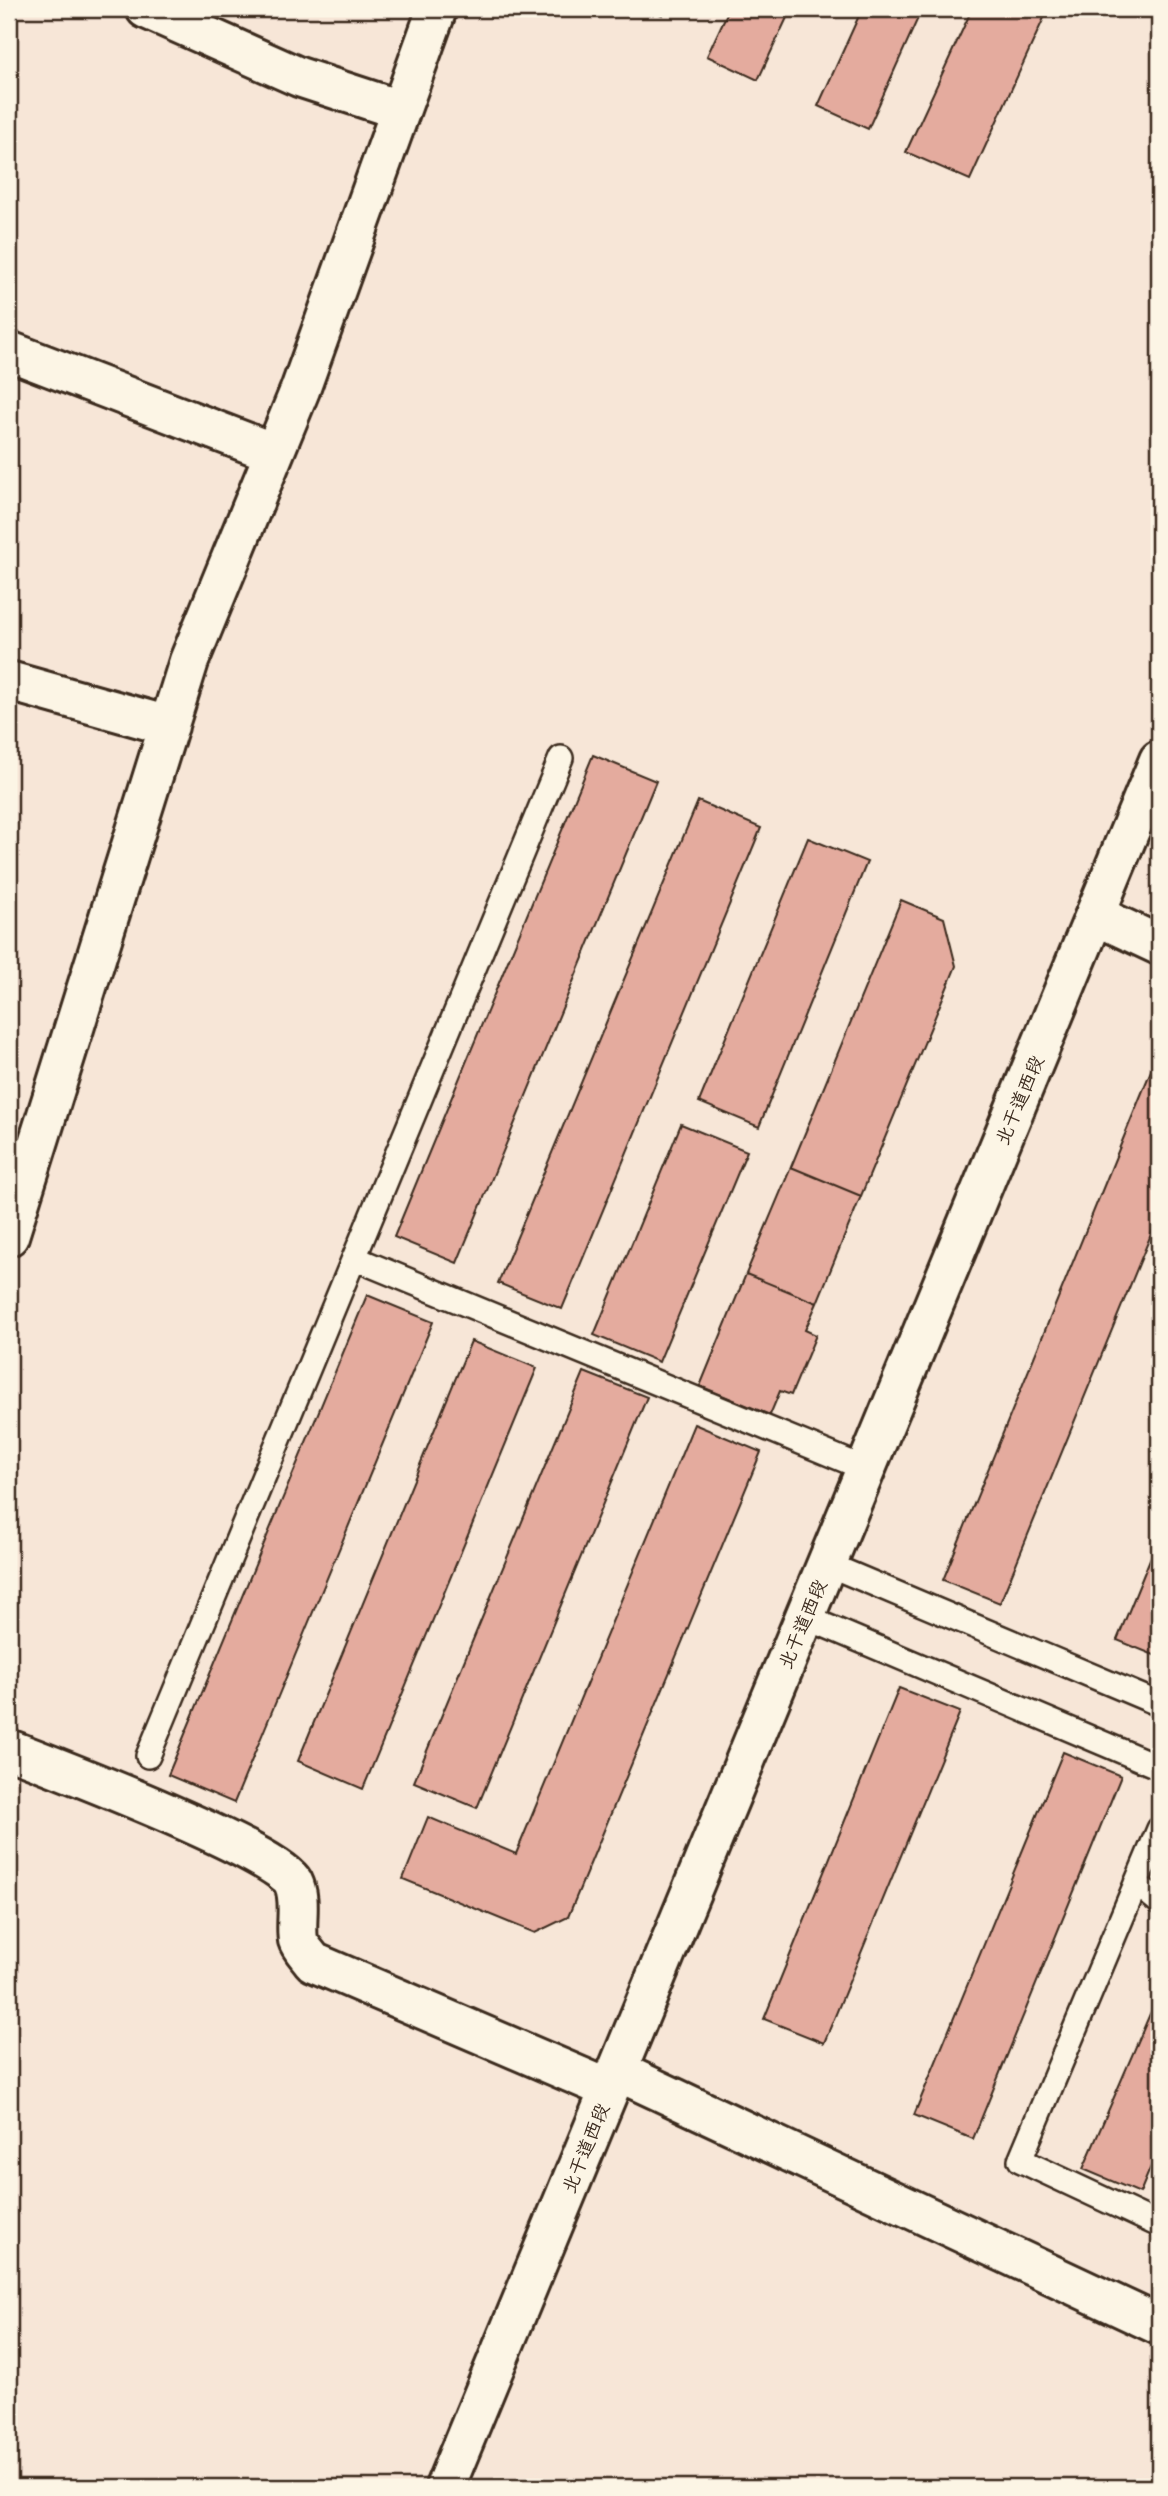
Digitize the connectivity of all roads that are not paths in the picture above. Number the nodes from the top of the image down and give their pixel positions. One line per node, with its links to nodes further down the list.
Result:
1 (146, 9): 3 (street)
2 (437, 9): 3 (street)
3 (400, 110): 5 (street)
4 (9, 351): 5 (street)
5 (274, 453): 7 (street)
6 (9, 681): 7 (street)
7 (169, 726): 12 (street)
8 (561, 758): 13 (lane)
9 (1159, 760): 10 (street, 北干道西段)
10 (1095, 915): 11 (street); 14 (street, 北干道西段)
11 (1159, 945)
12 (9, 1236)
13 (354, 1258): 14 (lane); 19 (lane)
14 (866, 1469): 15 (street, 北干道西段)
15 (827, 1564): 16 (street, 北干道西段); 17 (lane)
16 (805, 1617): 20 (lane); 24 (street, 北干道西段)
17 (1159, 1704)
18 (9, 1749): 24 (street)
19 (148, 1756)
20 (1159, 1766)
21 (1159, 1829): 22 (lane)
22 (1136, 1883): 23 (lane); 25 (lane)
23 (1159, 1902)
24 (613, 2080): 26 (street); 27 (street, 北干道西段)
25 (1159, 2225)
26 (1159, 2325)
27 (445, 2487)

